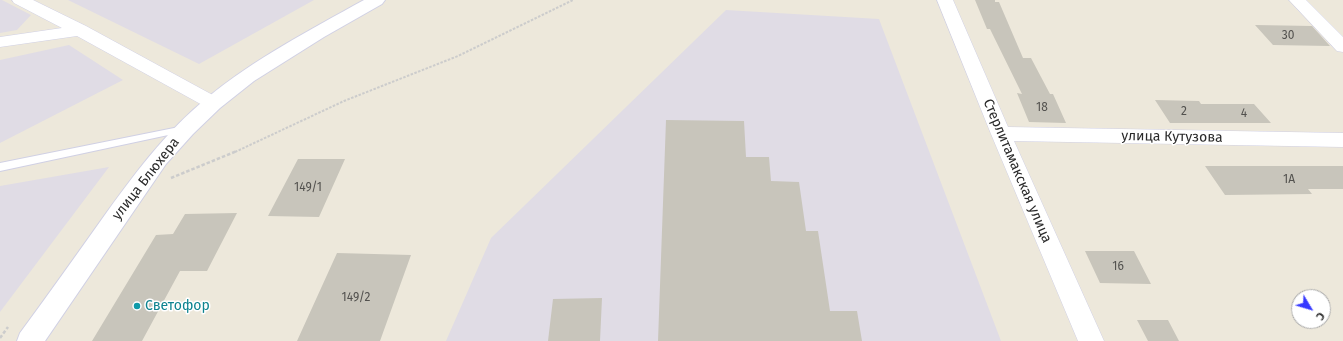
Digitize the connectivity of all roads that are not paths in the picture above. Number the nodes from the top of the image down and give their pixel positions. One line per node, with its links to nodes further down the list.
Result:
1 (20, 0): 5 (street)
2 (376, 0): 8 (main road, улица Блюхера)
3 (945, 0): 10 (street, Стерлитамакская улица)
4 (1297, 0): 7 (street)
5 (80, 30): 6 (street); 8 (street)
6 (0, 42)
7 (1343, 47)
8 (213, 103): 9 (main road, улица Блюхера)
9 (186, 129): 12 (lane); 13 (main road, улица Блюхера)
10 (1001, 134): 11 (street, улица Кутузова); 14 (street, Стерлитамакская улица)
11 (1343, 140)
12 (0, 167)
13 (30, 341)
14 (1091, 341)

